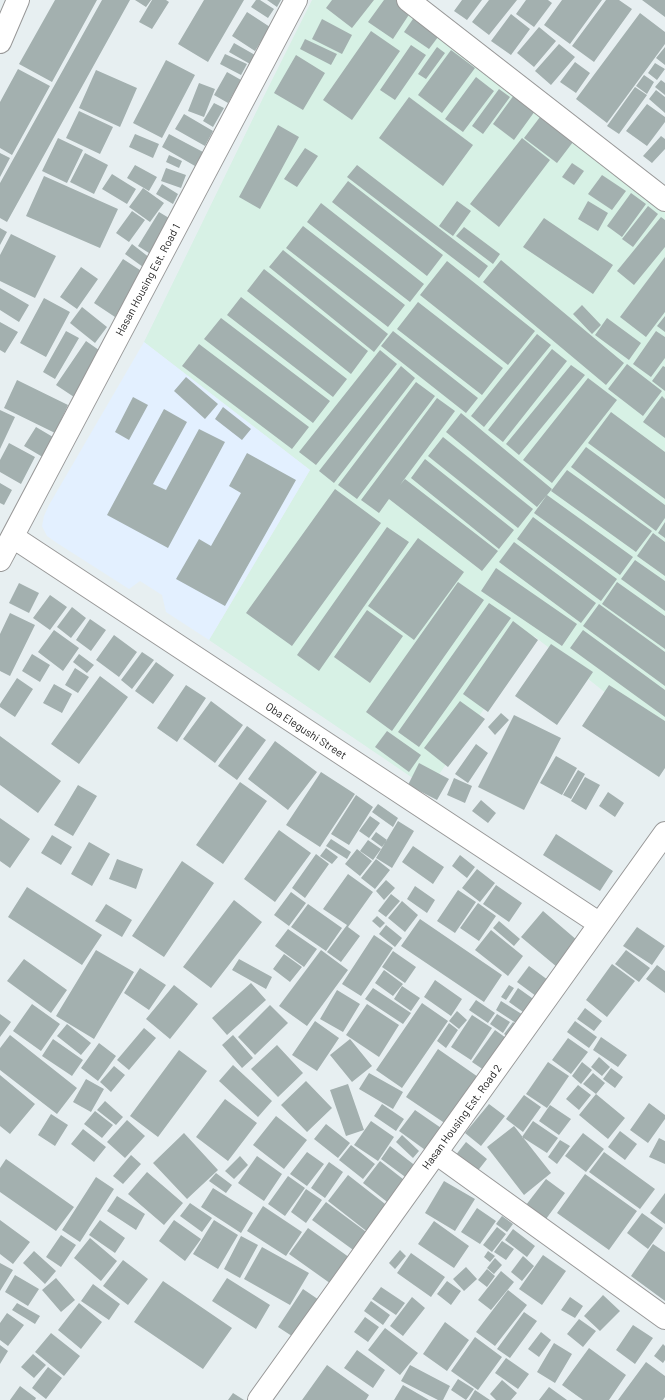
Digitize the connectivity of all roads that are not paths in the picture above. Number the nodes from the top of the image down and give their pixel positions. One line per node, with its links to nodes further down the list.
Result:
1 (18, 0): 4 (street)
2 (296, 0): 6 (street, Hasan Housing Est. Road 1)
3 (408, 0): 5 (street)
4 (0, 42)
5 (665, 200)
6 (12, 538): 7 (street, Hasan Housing Est. Road 1); 9 (street, Oba Elegushi Street)
7 (0, 560)
8 (665, 833): 9 (street, Hasan Housing Est. Road 2)
9 (600, 924): 10 (street, Hasan Housing Est. Road 2)
10 (436, 1153): 11 (street); 12 (street, Hasan Housing Est. Road 2)
11 (665, 1318)
12 (259, 1400)

